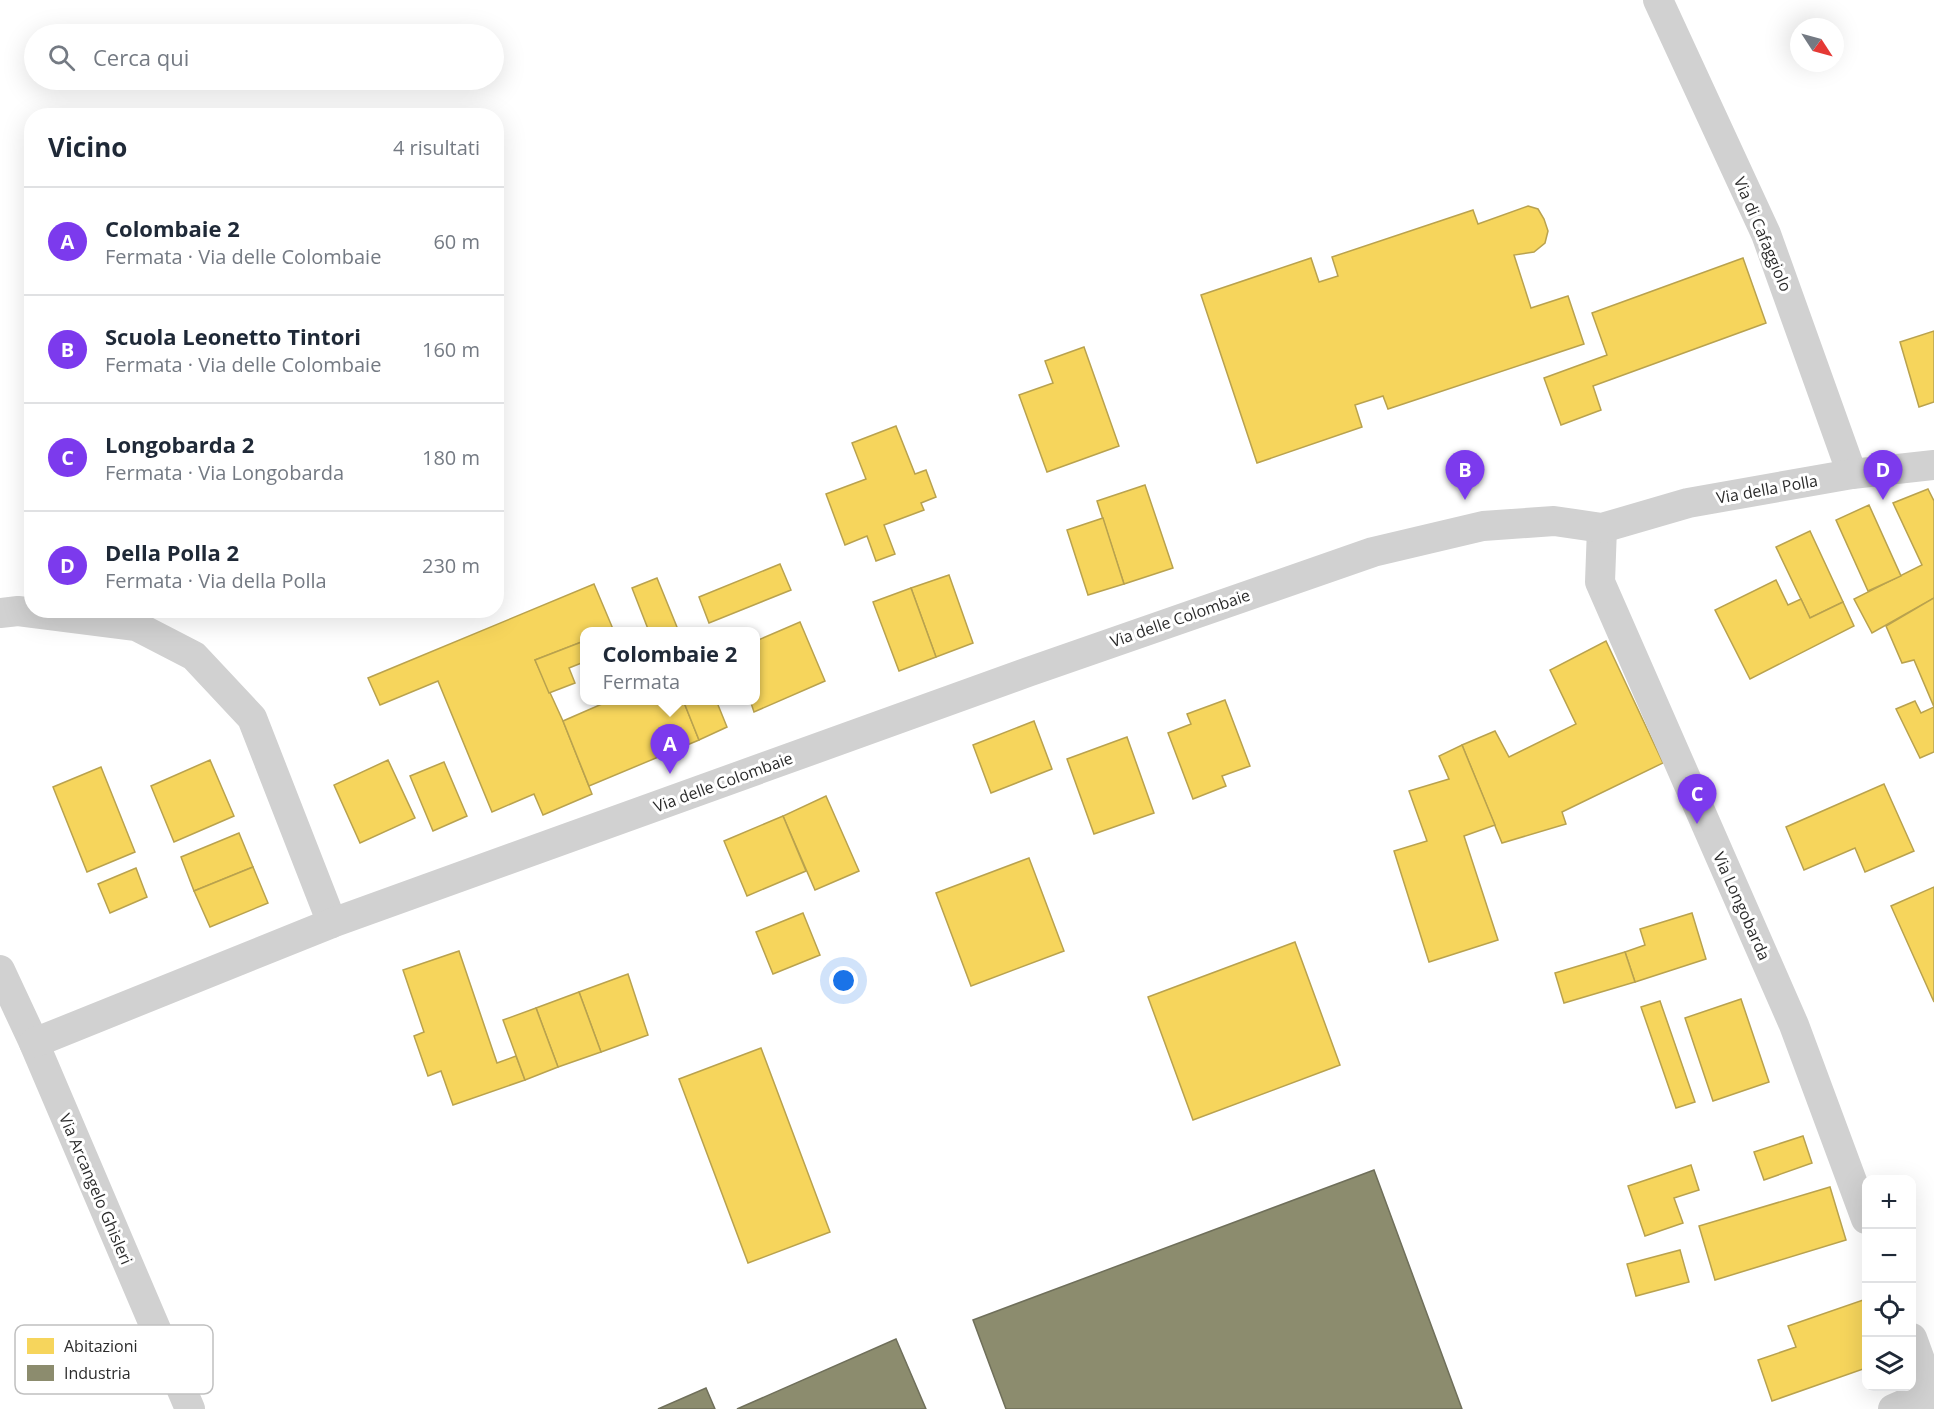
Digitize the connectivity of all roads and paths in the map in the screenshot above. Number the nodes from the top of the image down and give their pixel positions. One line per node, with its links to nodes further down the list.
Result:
1 (1658, 0): 3 (street, Via di Cafaggiolo)
2 (1934, 465): 3 (street, Via della Polla)
3 (1852, 474): 4 (street, Via della Polla)
4 (1602, 528): 8 (street, Via delle Colombaie); 11 (street, Via Longobarda)
5 (24, 612): 6 (street)
6 (0, 613)
7 (73, 618): 8 (street)
8 (332, 923): 10 (street, Via delle Colombaie)
9 (0, 970): 10 (street, Via Arcangelo Ghisleri)
10 (34, 1043): 12 (street, Via Arcangelo Ghisleri)
11 (1862, 1208)
12 (154, 1325)
13 (1916, 1351): 15 (street)
14 (184, 1394): 16 (street, Via Arcangelo Ghisleri)
15 (1933, 1395): 17 (street)
16 (190, 1409)
17 (1893, 1409)

